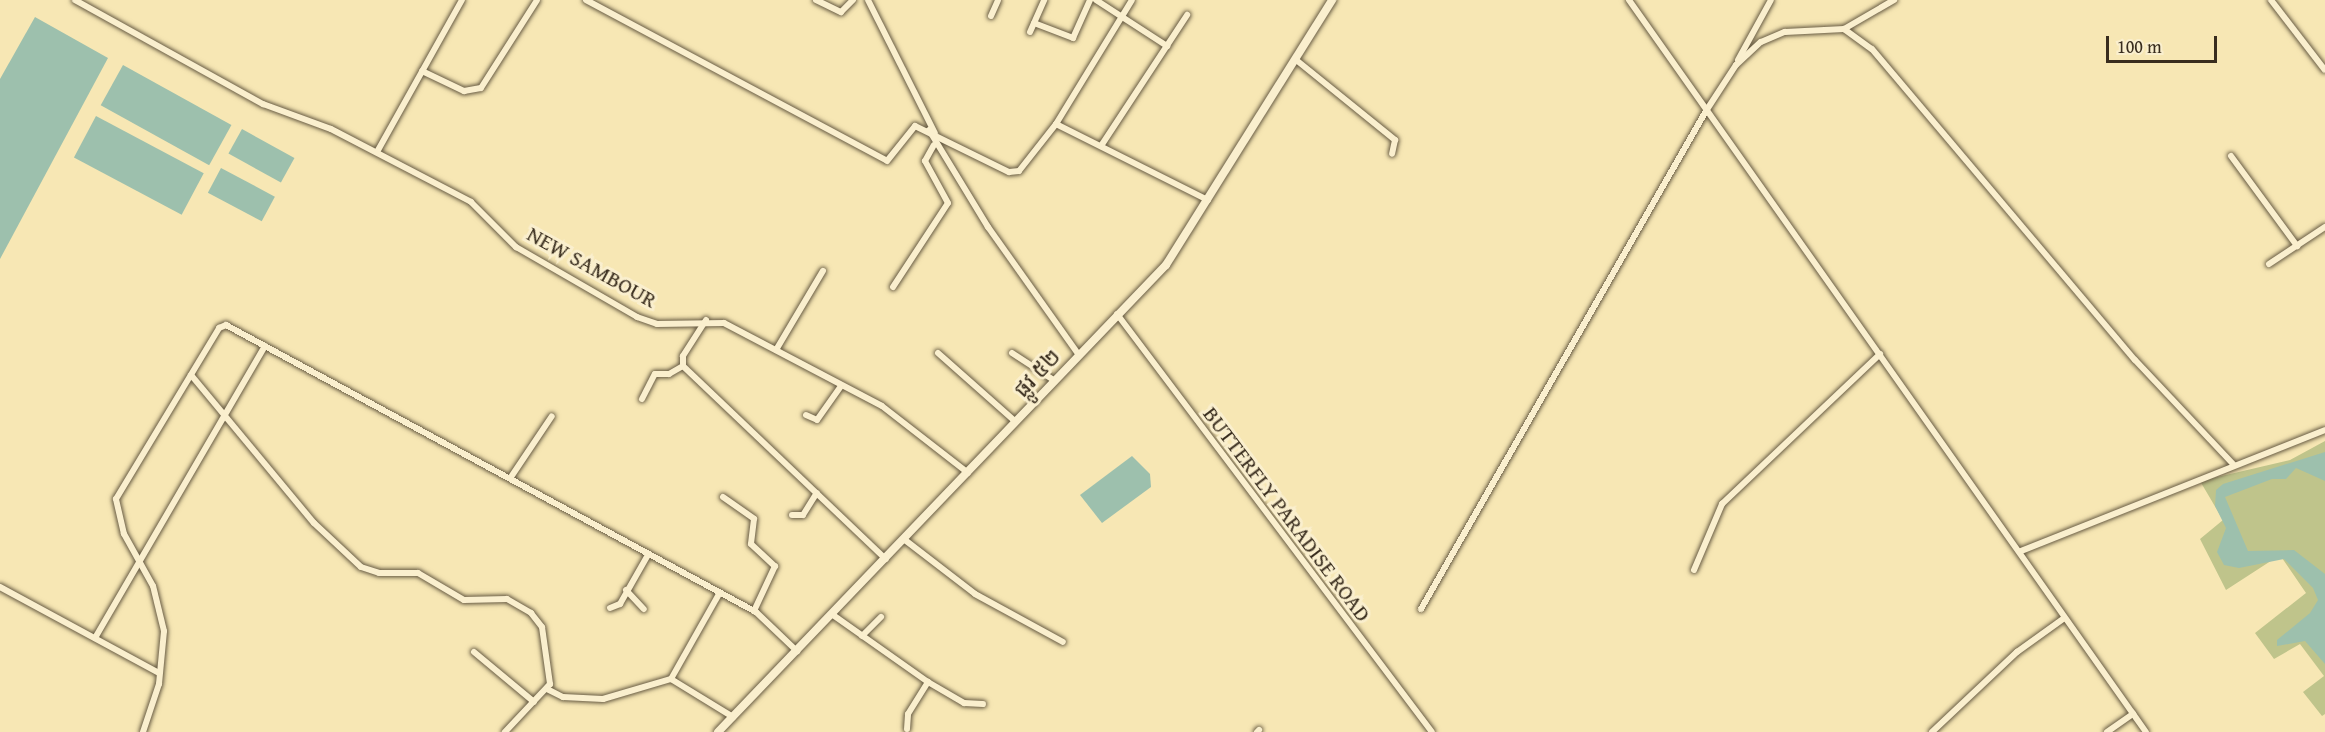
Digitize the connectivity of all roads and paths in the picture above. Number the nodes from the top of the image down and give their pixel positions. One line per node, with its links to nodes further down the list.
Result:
1 (75, 0): 35 (street, NEW SAMBOUR)
2 (462, 0): 28 (street)
3 (537, 0): 28 (street)
4 (586, 0): 31 (street)
5 (816, 0): 6 (street)
6 (854, 0)
7 (868, 0): 32 (street)
8 (998, 0): 19 (street)
9 (1044, 0): 21 (street)
10 (1090, 0): 21 (street)
11 (1096, 0): 20 (street)
12 (1132, 0): 20 (street)
13 (1332, 0): 25 (street, ផ្លូវ ៥២)
14 (1629, 0): 29 (street)
15 (1771, 0): 26 (street)
16 (1894, 0): 22 (street)
17 (2271, 0): 27 (street)
18 (1187, 15): 24 (street)
19 (991, 16)
20 (1122, 17): 24 (street); 30 (street)
21 (1034, 23): 23 (street)
22 (1844, 29): 26 (street); 62 (street)
23 (1030, 32)
24 (1167, 46): 34 (street)
25 (1296, 59): 36 (street); 38 (street, ផ្លូវ ៥២)
26 (1736, 65): 29 (street)
27 (2325, 70)
28 (422, 71): 35 (street)
29 (1706, 111): 50 (street); 79 (street)
30 (1056, 124): 32 (street); 34 (street)
31 (928, 129): 32 (street); 33 (street)
32 (935, 133)
33 (934, 145): 43 (street); 51 (street)
34 (1101, 146): 38 (street)
35 (377, 152): 45 (street, NEW SAMBOUR)
36 (1392, 154)
37 (2231, 156): 40 (street)
38 (1208, 200): 44 (street, ផ្លូវ ៥២)
39 (2325, 226): 40 (street)
40 (2297, 246): 41 (street)
41 (2269, 264)
42 (823, 271): 47 (street)
43 (893, 287)
44 (1117, 314): 51 (street, ផ្លូវ ៥២); 101 (street, BUTTERFLY PARADISE ROAD)
45 (706, 320): 47 (street, NEW SAMBOUR); 52 (street)
46 (265, 346): 53 (street); 59 (street); 64 (street)
47 (776, 350): 55 (street, NEW SAMBOUR)
48 (938, 353): 60 (street)
49 (1012, 353): 54 (street)
50 (1880, 354): 69 (street); 73 (street)
51 (1079, 355): 54 (street, ផ្លូវ ៥២)
52 (682, 366): 56 (street); 65 (street)
53 (190, 375): 59 (street); 72 (street)
54 (1055, 381): 60 (street, ផ្លូវ ៥២)
55 (841, 386): 57 (street); 63 (street, NEW SAMBOUR)
56 (642, 399)
57 (806, 415)
58 (552, 416): 64 (street)
59 (223, 418): 72 (street); 92 (street)
60 (1016, 422): 63 (street, ផ្លូវ ៥២)
61 (2325, 430): 62 (street)
62 (2233, 464): 69 (street)
63 (968, 473): 68 (street, ផ្លូវ ៥២)
64 (511, 477): 70 (street)
65 (817, 494): 67 (street); 71 (street)
66 (723, 497): 80 (street)
67 (792, 515)
68 (905, 540): 71 (street, ផ្លូវ ៥២); 86 (street)
69 (2021, 551): 83 (street)
70 (648, 555): 75 (street); 76 (street)
71 (887, 560): 81 (street, ផ្លូវ ៥២)
72 (138, 562): 85 (street); 89 (street)
73 (1695, 570)
74 (0, 586): 85 (street)
75 (626, 590): 77 (street); 78 (street)
76 (719, 594): 80 (street); 90 (street)
77 (610, 608)
78 (644, 609)
79 (1421, 609)
80 (754, 611): 87 (street)
81 (833, 615): 84 (street); 87 (street, ផ្លូវ ៥២)
82 (881, 617): 84 (street)
83 (2063, 619): 95 (street); 102 (street)
84 (862, 636): 91 (street)
85 (95, 638): 89 (street)
86 (1063, 642)
87 (797, 651): 96 (street, ផ្លូវ ៥២)
88 (474, 652): 93 (street)
89 (159, 673): 98 (street)
90 (671, 679): 92 (street); 96 (street)
91 (928, 682): 94 (street); 97 (street)
92 (547, 689): 93 (street)
93 (534, 702): 99 (street)
94 (983, 705)
95 (2133, 714): 103 (street); 104 (street)
96 (733, 717): 100 (street, ផ្លូវ ៥២)
97 (906, 729)
98 (143, 732)
99 (505, 732)
100 (719, 732)
101 (1432, 732)
102 (1932, 732)
103 (2107, 732)
104 (2146, 732)

